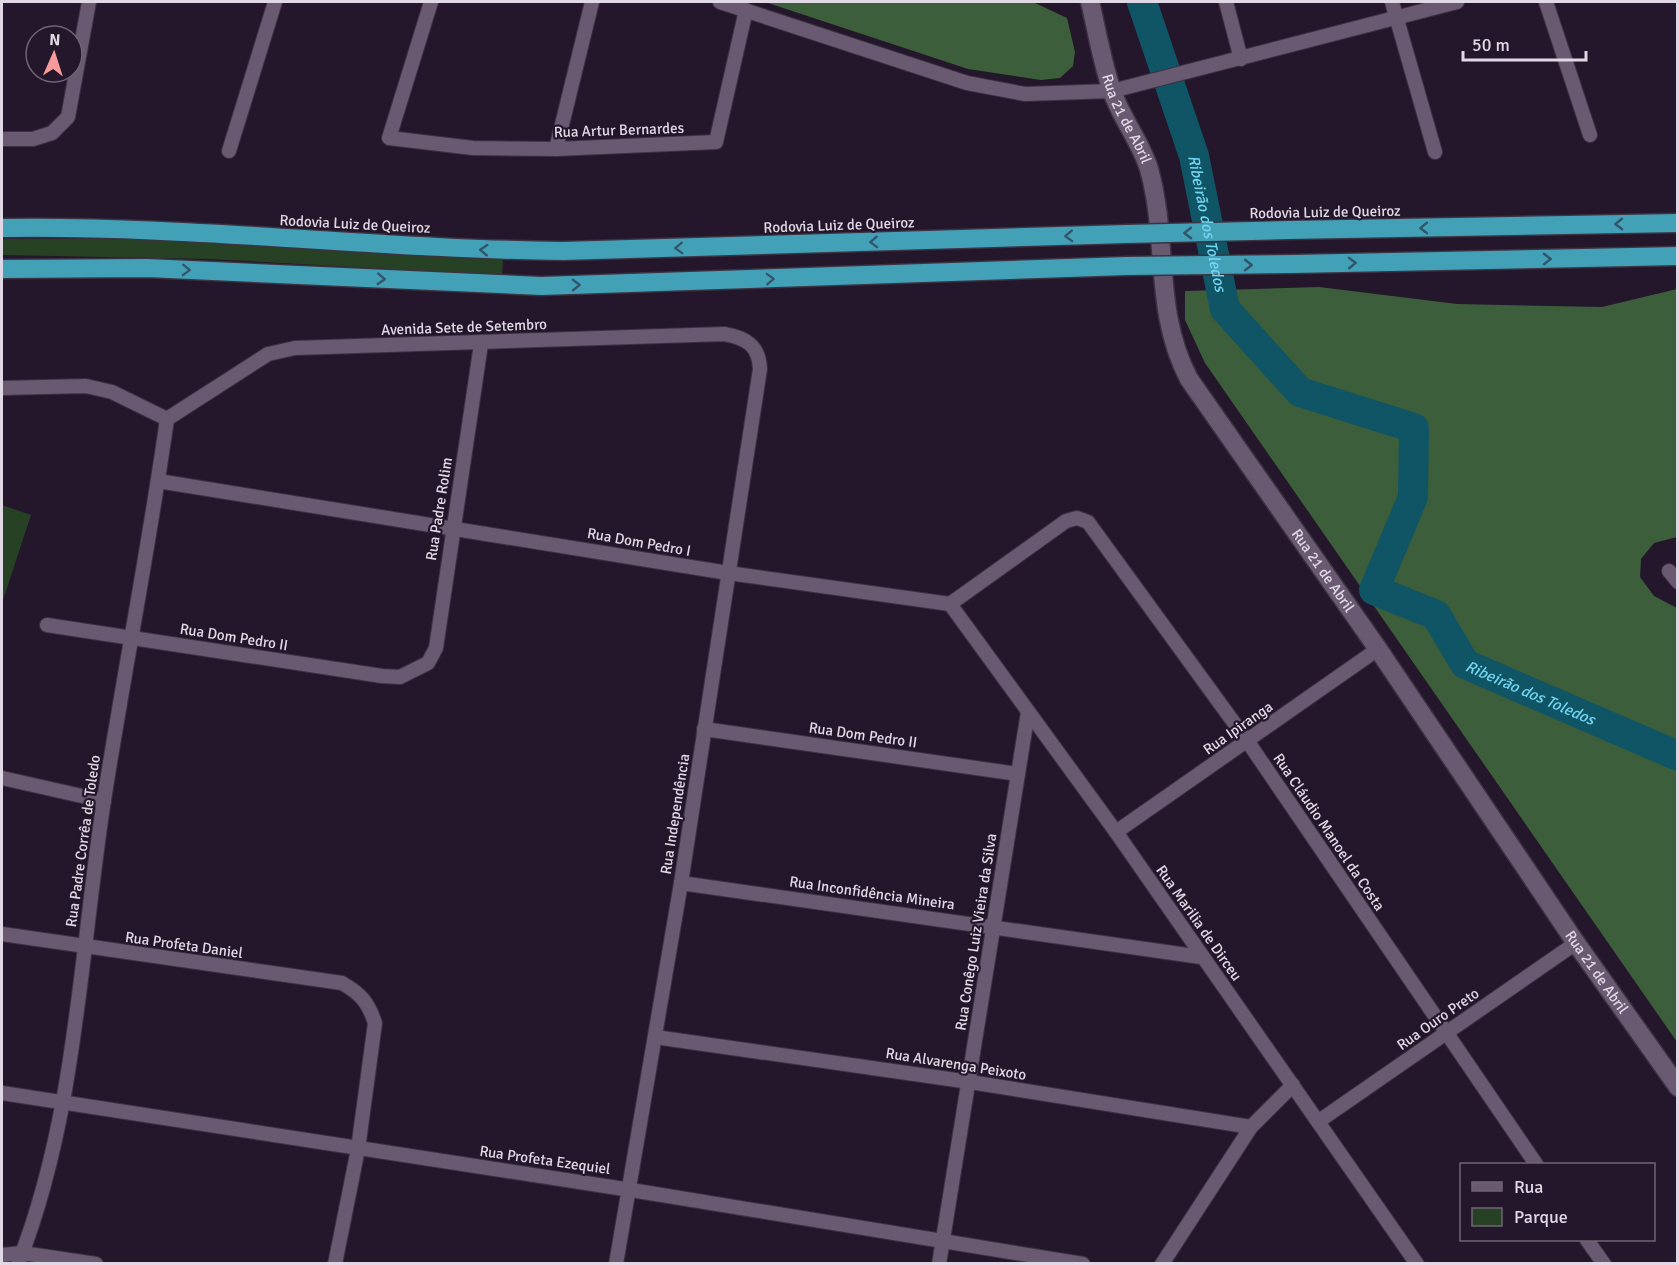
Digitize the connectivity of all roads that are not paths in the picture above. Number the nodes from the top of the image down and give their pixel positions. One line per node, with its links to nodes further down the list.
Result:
1 (89, 2): 16 (street)
2 (275, 2): 18 (street)
3 (431, 2): 17 (street, Rua Artur Bernardes)
4 (592, 2): 17 (street)
5 (720, 2): 11 (street)
6 (1090, 2): 14 (street, Rua 21 de Abril)
7 (1226, 2): 13 (street)
8 (1392, 2): 12 (street)
9 (1457, 2): 12 (street)
10 (1546, 2): 15 (street)
11 (746, 10): 14 (street); 17 (street, Rua Artur Bernardes)
12 (1396, 17): 13 (street); 19 (street)
13 (1241, 59): 14 (street)
14 (1112, 91): 36 (street, Rua 21 de Abril)
15 (1590, 135)
16 (2, 140)
17 (555, 149)
18 (229, 152)
19 (1435, 152)
20 (1677, 223): 21 (highway, Rodovia Luiz de Queiroz, one-way to 21, bridge)
21 (2, 227)
22 (1677, 256): 23 (highway, one-way to 22, bridge)
23 (147, 268): 24 (highway); 25 (highway)
24 (2, 269)
25 (2, 279)
26 (481, 344): 27 (street, Avenida Sete de Setembro); 29 (street, Avenida Sete de Setembro); 31 (street, Rua Padre Rolim)
27 (760, 369): 32 (street, Rua Independência)
28 (2, 387): 29 (street)
29 (167, 419): 30 (street, Rua Padre Corrêa de Toledo)
30 (158, 481): 31 (street, Rua Dom Pedro I); 35 (street, Rua Padre Corrêa de Toledo)
31 (453, 527): 32 (street, Rua Dom Pedro I); 37 (street, Rua Padre Rolim)
32 (728, 573): 33 (street, Rua Dom Pedro I); 39 (street, Rua Independência)
33 (950, 604): 38 (street, Rua Marilia de Dirceu); 40 (street, Rua Cláudio Manoel da Costa)
34 (46, 625): 35 (street, Rua Dom Pedro II)
35 (133, 638): 37 (street, Rua Dom Pedro II); 43 (street, Rua Padre Corrêa de Toledo)
36 (1378, 649): 40 (street, Rua Ipiranga); 48 (street, Rua 21 de Abril)
37 (415, 671)
38 (1028, 712): 41 (street, Rua Conêgo Luiz Vieira da Silva); 44 (street, Rua Marilia de Dirceu)
39 (704, 729): 41 (street, Rua Dom Pedro II); 45 (street, Rua Independência)
40 (1248, 742): 44 (street, Rua Ipiranga); 51 (street, Rua Cláudio Manoel da Costa)
41 (1018, 774): 46 (street, Rua Conêgo Luiz Vieira da Silva)
42 (2, 778): 43 (street)
43 (104, 801): 49 (street, Rua Padre Corrêa de Toledo)
44 (1116, 832): 50 (street, Rua Marilia de Dirceu)
45 (681, 883): 46 (street, Rua Inconfidência Mineira); 52 (street, Rua Independência)
46 (992, 926): 50 (street, Rua Inconfidência Mineira); 53 (street, Rua Conêgo Luiz Vieira da Silva)
47 (2, 934): 49 (street, Rua Profeta Daniel)
48 (1576, 943): 51 (street, Rua Ouro Preto); 55 (street, Rua 21 de Abril)
49 (85, 948): 57 (street, Rua Padre Corrêa de Toledo); 60 (street, Rua Profeta Daniel)
50 (1201, 957): 54 (street, Rua Marilia de Dirceu)
51 (1446, 1034): 58 (street, Rua Ouro Preto); 61 (street, Rua Cláudio Manoel da Costa)
52 (655, 1038): 53 (street, Rua Alvarenga Peixoto); 62 (street, Rua Independência)
53 (970, 1082): 59 (street, Rua Alvarenga Peixoto); 63 (street, Rua Conêgo Luiz Vieira da Silva)
54 (1293, 1085): 58 (street, Rua Marilia de Dirceu); 59 (street)
55 (1677, 1088)
56 (2, 1092): 57 (street, Rua Profeta Ezequiel)
57 (62, 1102): 60 (street, Rua Profeta Ezequiel); 66 (street, Rua Padre Corrêa de Toledo)
58 (1319, 1121): 73 (street, Rua Marilia de Dirceu)
59 (1251, 1127): 72 (street)
60 (358, 1149): 62 (street, Rua Profeta Ezequiel); 68 (street)
61 (1535, 1163)
62 (631, 1190): 63 (street, Rua Profeta Ezequiel); 69 (street, Rua Independência)
63 (942, 1240): 70 (street, Rua Conêgo Luiz Vieira da Silva); 71 (street, Rua Profeta Ezequiel)
64 (1588, 1241): 74 (street)
65 (2, 1255): 66 (street)
66 (20, 1258): 67 (street)
67 (96, 1263)
68 (335, 1263)
69 (616, 1263)
70 (939, 1263)
71 (1083, 1263)
72 (1162, 1263)
73 (1417, 1263)
74 (1604, 1263)

